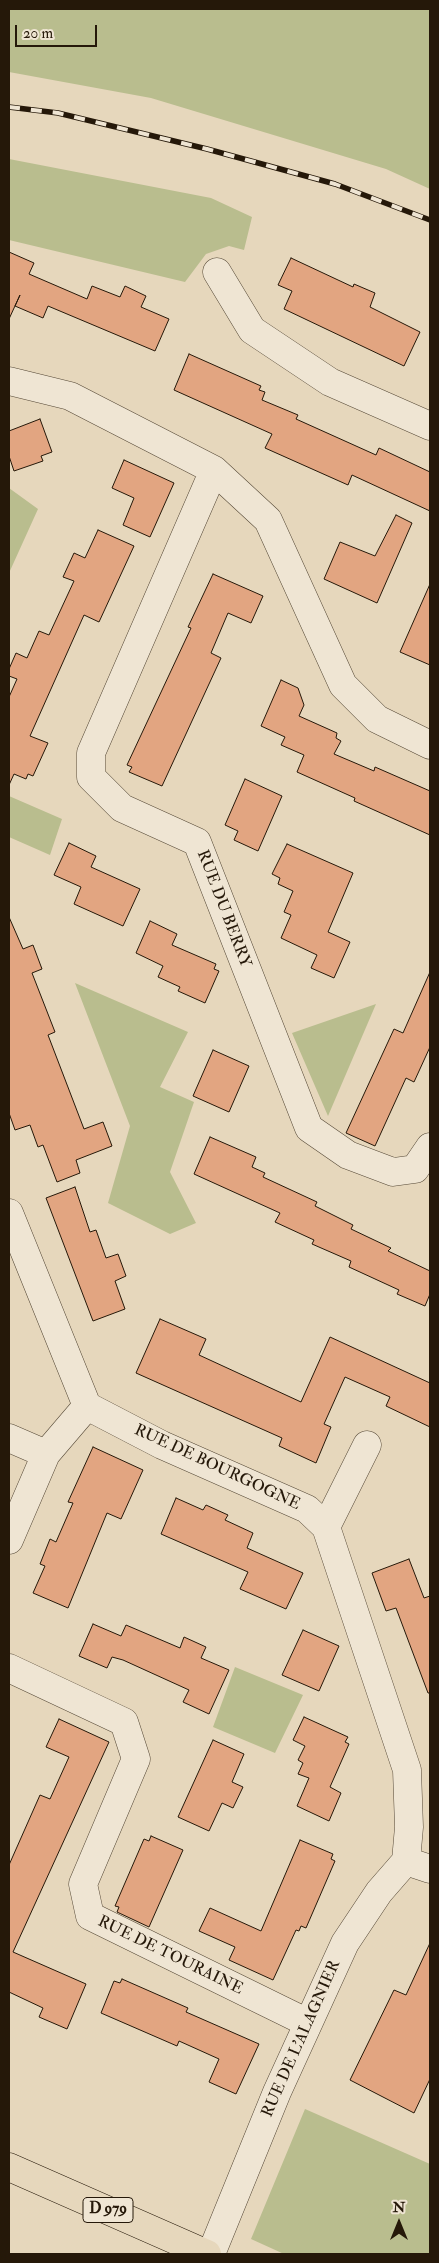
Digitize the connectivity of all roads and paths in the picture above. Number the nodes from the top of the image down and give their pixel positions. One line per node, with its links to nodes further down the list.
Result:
1 (217, 272): 3 (street)
2 (9, 381): 4 (street)
3 (430, 426)
4 (214, 470): 5 (street); 6 (street, RUE DU BERRY)
5 (430, 745)
6 (430, 1148)
7 (9, 1213): 8 (street)
8 (87, 1406): 11 (street); 12 (street, RUE DE BOURGOGNE)
9 (9, 1438): 11 (street)
10 (367, 1445): 12 (street)
11 (46, 1454): 13 (street)
12 (326, 1527): 15 (street, RUE DE BOURGOGNE)
13 (9, 1540)
14 (9, 1668): 16 (street, RUE DE TOURAINE)
15 (418, 1865): 16 (street, RUE DE L'ALAGNIER)
16 (308, 2023): 18 (street, RUE DE L'ALAGNIER)
17 (9, 2166): 18 (main road, D 979)
18 (209, 2254)

